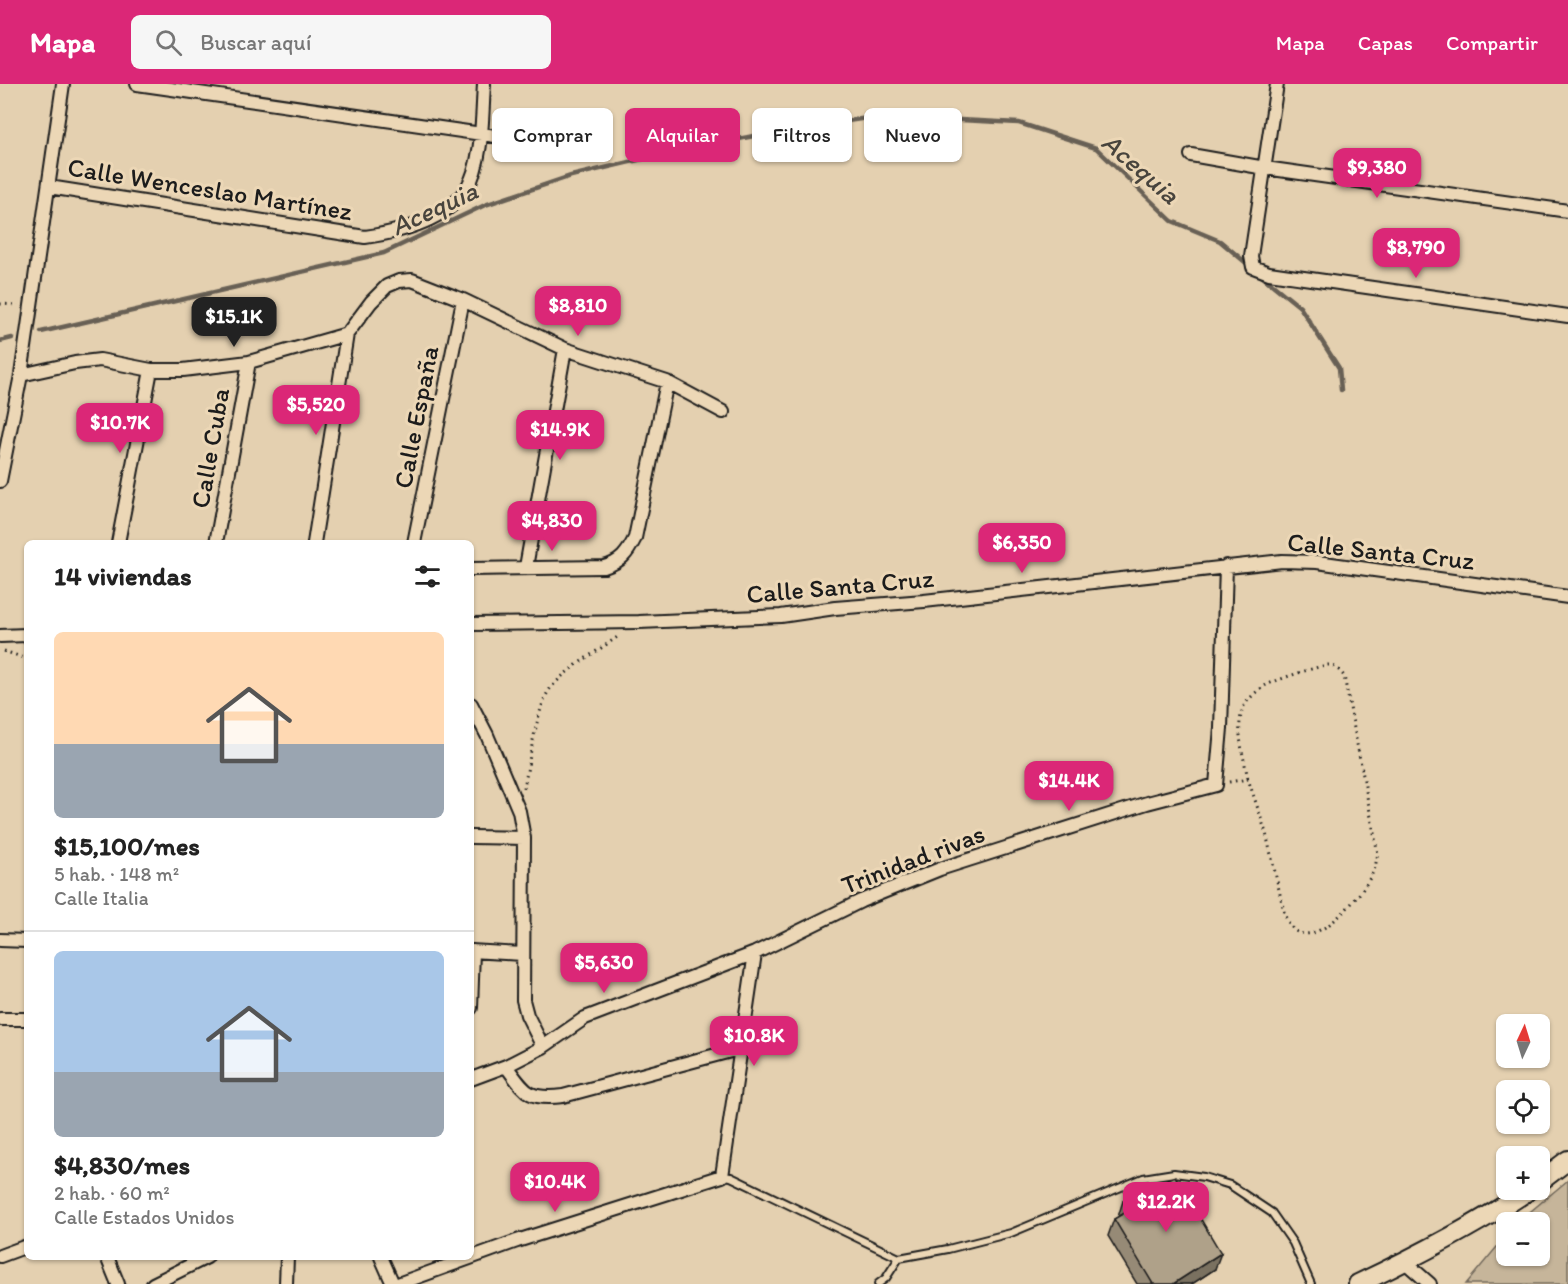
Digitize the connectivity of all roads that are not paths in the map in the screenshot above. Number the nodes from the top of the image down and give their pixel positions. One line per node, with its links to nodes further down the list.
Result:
1 (63, 84): 9 (street)
2 (137, 84): 5 (street)
3 (484, 84): 5 (street)
4 (1277, 84): 8 (street)
5 (480, 134): 6 (street); 9 (street, Calle Wenceslao Martínez)
6 (492, 136)
7 (1191, 155): 8 (street)
8 (1265, 168): 10 (street); 12 (street)
9 (49, 187): 17 (street)
10 (1568, 211)
11 (462, 300): 13 (street); 14 (street); 24 (street, Calle España)
12 (1568, 316)
13 (347, 334): 15 (street); 23 (street)
14 (565, 349): 18 (street); 26 (street)
15 (249, 362): 16 (street); 22 (street, Calle Cuba)
16 (151, 370): 17 (street); 21 (street)
17 (21, 375): 20 (street)
18 (667, 382): 19 (street); 26 (street)
19 (723, 412)
20 (0, 481)
21 (119, 540)
22 (217, 540)
23 (314, 540)
24 (415, 540)
25 (1226, 566): 28 (street, Calle Santa Cruz); 29 (street, Calle Santa Cruz); 38 (street, Trinidad rivas)
26 (526, 567): 27 (street)
27 (474, 569)
28 (1568, 597)
29 (474, 624)
30 (24, 635): 31 (street)
31 (0, 636)
32 (474, 710): 34 (street)
33 (474, 837): 34 (street)
34 (524, 838): 39 (street)
35 (0, 940): 36 (street)
36 (24, 941)
37 (474, 951): 39 (street)
38 (755, 953): 42 (street, Trinidad rivas); 43 (street)
39 (523, 954): 42 (street)
40 (0, 1019): 41 (street)
41 (24, 1019)
42 (543, 1047): 44 (street, Trinidad rivas)
43 (742, 1048): 44 (street); 48 (street)
44 (506, 1066): 45 (street, Trinidad rivas)
45 (474, 1078)
46 (1568, 1160): 47 (main road)
47 (1550, 1174)
48 (722, 1176): 52 (street); 53 (lane)
49 (1513, 1200): 59 (main road)
50 (24, 1247): 51 (street)
51 (0, 1256)
52 (474, 1257)
53 (899, 1258): 65 (lane); 66 (lane)
54 (108, 1260): 60 (street)
55 (201, 1260): 61 (street)
56 (287, 1260): 62 (street)
57 (382, 1260): 63 (street)
58 (464, 1260): 64 (street)
59 (1404, 1262): 67 (main road); 68 (street)
60 (118, 1284)
61 (153, 1284)
62 (286, 1284)
63 (393, 1284)
64 (398, 1284)
65 (878, 1284)
66 (1311, 1284)
67 (1358, 1284)
68 (1430, 1284)

